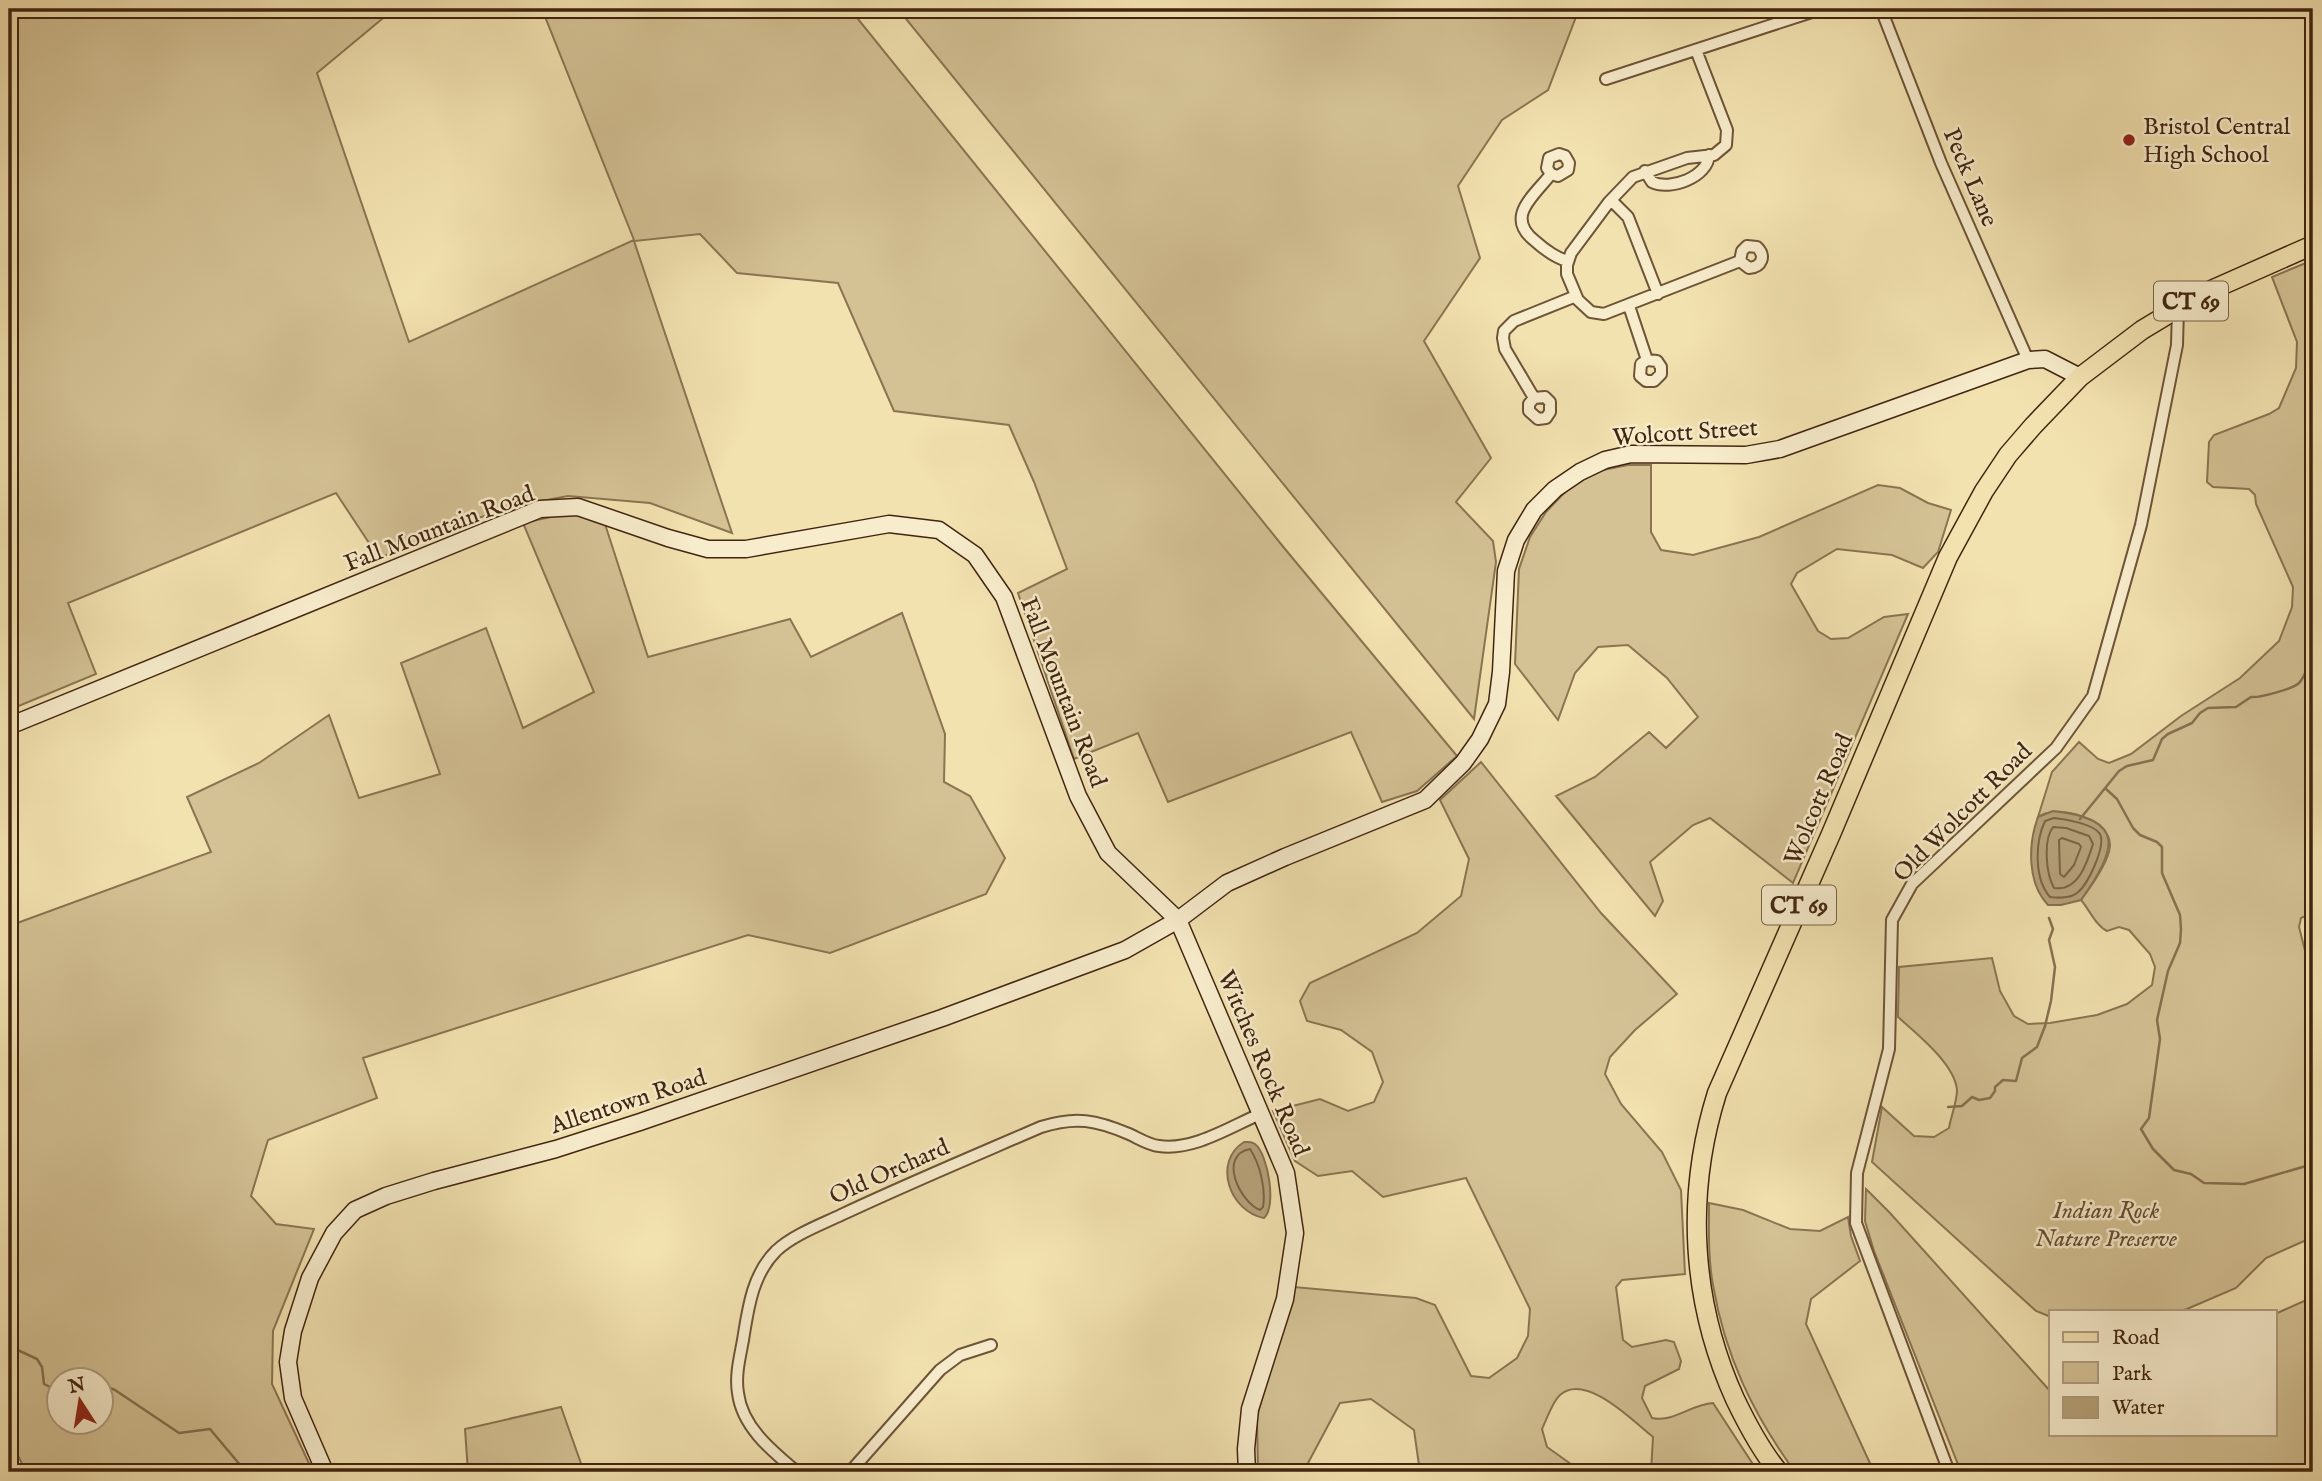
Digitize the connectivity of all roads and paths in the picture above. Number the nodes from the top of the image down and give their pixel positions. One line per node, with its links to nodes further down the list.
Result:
1 (1821, 9): 3 (street)
2 (1881, 9): 17 (street, Peck Lane)
3 (1696, 50): 4 (street); 5 (street)
4 (1606, 79)
5 (1709, 155): 6 (street); 6 (street)
6 (1645, 171): 8 (street)
7 (1551, 174): 10 (street)
8 (1611, 200): 10 (street); 12 (street)
9 (2313, 245): 15 (main road, CT 69)
10 (1567, 261): 13 (street)
11 (1741, 261): 12 (street)
12 (1658, 294): 14 (street)
13 (1576, 296): 14 (street); 19 (street)
14 (1629, 306): 16 (street)
15 (2178, 308): 18 (main road, CT 69); 29 (street, Old Wolcott Road)
16 (1647, 359)
17 (2028, 360): 18 (main road); 21 (main road, Wolcott Street)
18 (2080, 377): 28 (main road, Wolcott Road / CT 69)
19 (1534, 398)
20 (9, 726): 21 (main road, Fall Mountain Road)
21 (1178, 920): 22 (main road, Witches Rock Road); 24 (main road, Allentown Road)
22 (1260, 1114): 25 (street, Old Orchard); 27 (main road, Witches Rock Road)
23 (991, 1345): 26 (street)
24 (325, 1472)
25 (797, 1472)
26 (850, 1472)
27 (1247, 1472)
28 (1779, 1472)
29 (1949, 1472)

